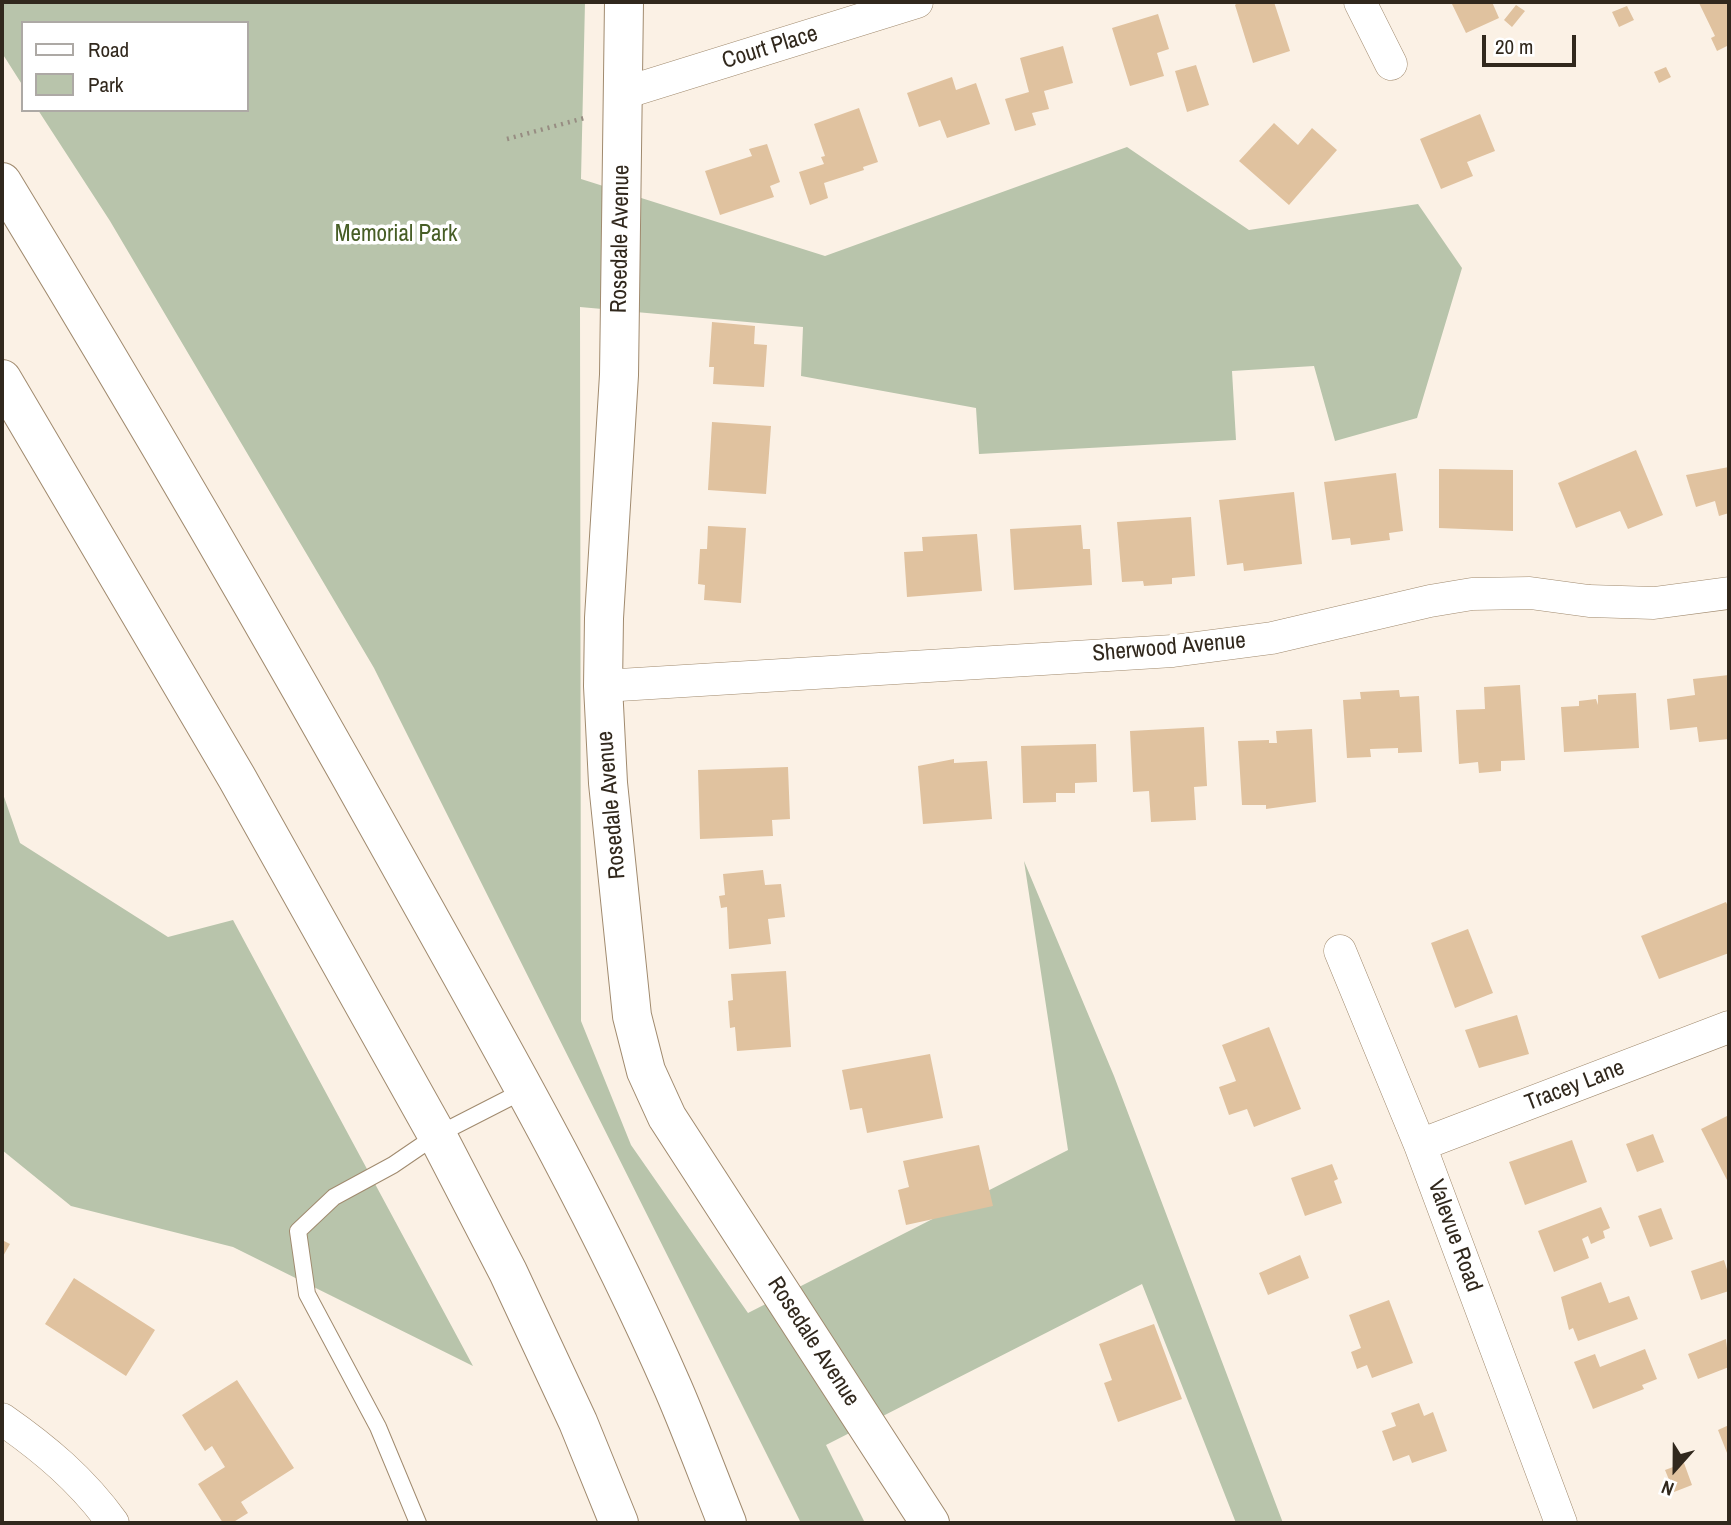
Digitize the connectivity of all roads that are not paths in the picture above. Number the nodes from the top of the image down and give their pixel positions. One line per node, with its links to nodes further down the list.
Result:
1 (624, 2): 5 (main road, Rosedale Avenue)
2 (917, 2): 5 (street, Court Place)
3 (1360, 2): 4 (street)
4 (1391, 64)
5 (624, 102): 9 (main road, Rosedale Avenue)
6 (2, 183): 12 (main road)
7 (2, 379): 13 (main road)
8 (1729, 593): 9 (street, Sherwood Avenue)
9 (603, 686): 20 (main road, Rosedale Avenue)
10 (1340, 951): 14 (street, Valevue Road)
11 (1729, 1027): 14 (street, Tracey Lane)
12 (525, 1090): 13 (lane); 19 (main road)
13 (437, 1135): 17 (lane); 18 (main road)
14 (1420, 1145): 21 (street, Valevue Road)
15 (2, 1419): 16 (street)
16 (113, 1523)
17 (418, 1523)
18 (619, 1523)
19 (727, 1523)
20 (930, 1523)
21 (1561, 1523)

